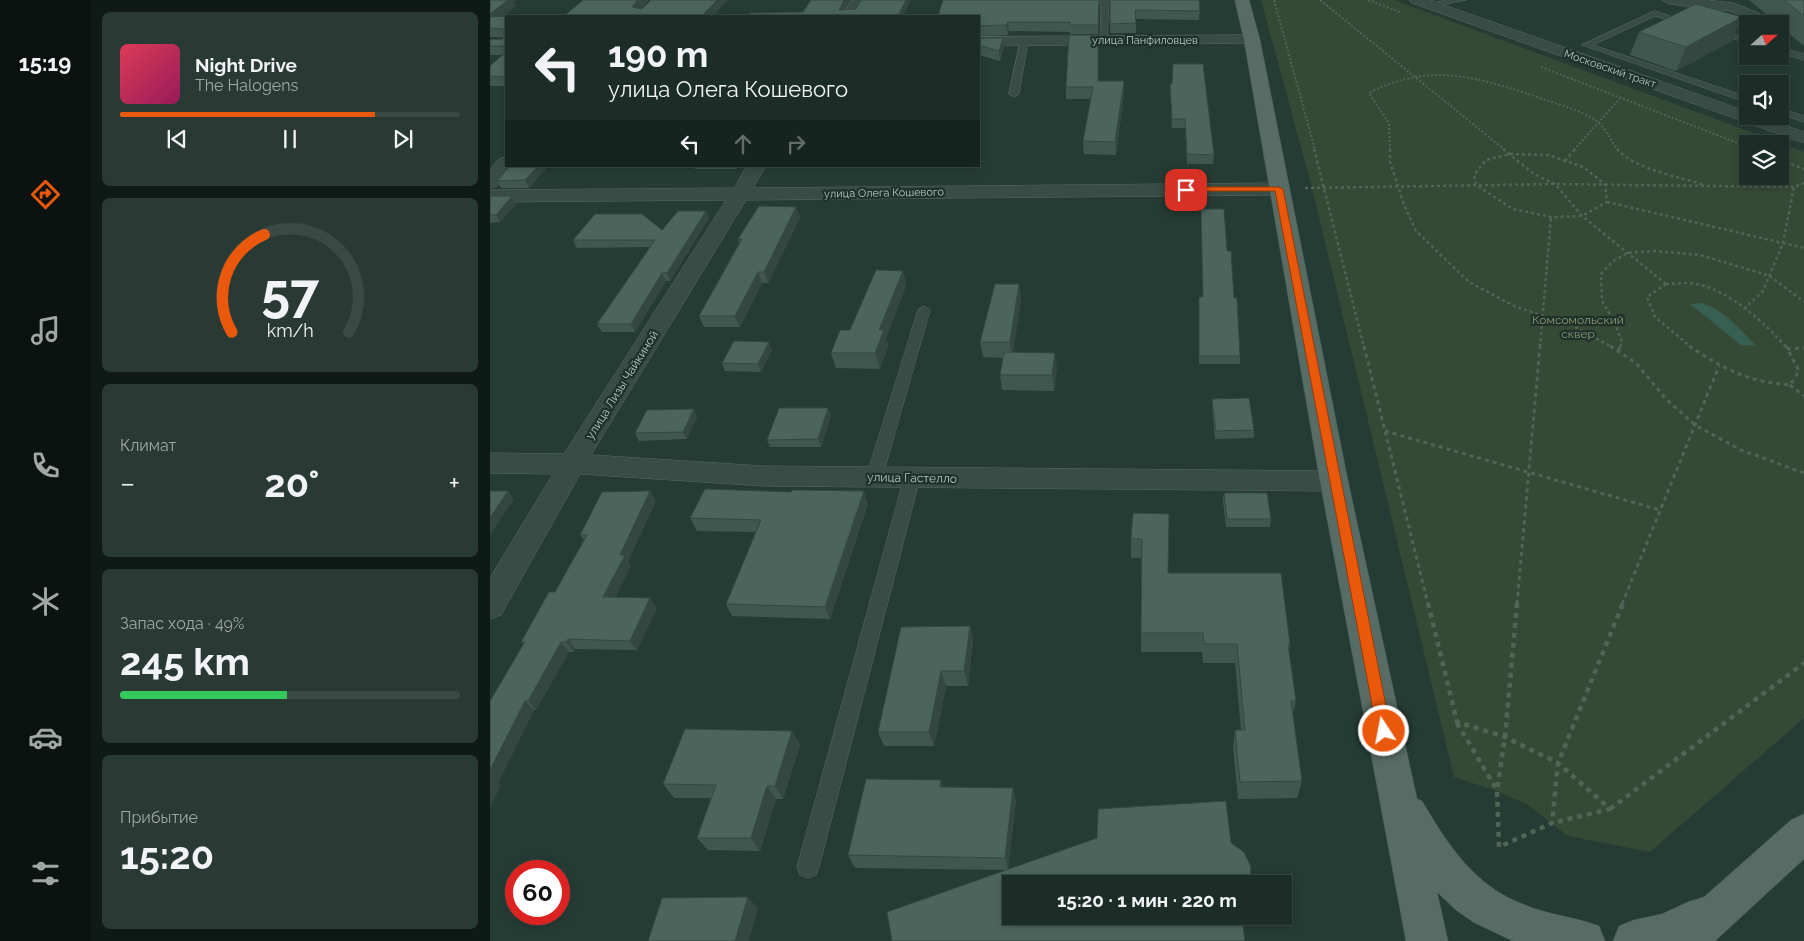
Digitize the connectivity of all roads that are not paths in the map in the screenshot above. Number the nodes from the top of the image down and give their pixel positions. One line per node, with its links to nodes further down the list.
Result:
1 (859, 0): 7 (street)
2 (1242, 0): 12 (main road)
3 (1462, 0): 6 (lane)
4 (1668, 0): 8 (street)
5 (1066, 1): 13 (lane)
6 (1423, 2): 21 (street, Московский тракт)
7 (850, 15)
8 (1752, 15)
9 (1692, 24): 19 (lane)
10 (1710, 30): 11 (lane)
11 (1739, 38)
12 (1252, 40): 13 (street, улица Панфиловцев); 28 (main road)
13 (1104, 41): 15 (street, улица Панфиловцев)
14 (980, 42): 15 (street, улица Панфиловцев)
15 (1024, 42): 18 (lane)
16 (1789, 53): 17 (lane)
17 (1804, 57)
18 (1014, 94)
19 (1733, 95): 20 (lane); 21 (lane)
20 (1739, 97)
21 (1712, 105): 24 (street, Московский тракт)
22 (1789, 114): 23 (lane)
23 (1804, 119)
24 (1804, 138)
25 (505, 163): 27 (street)
26 (756, 167): 29 (street, улица Лизы Чайкиной)
27 (490, 182)
28 (1279, 189): 29 (street, улица Олега Кошевого); 36 (main road)
29 (740, 194): 30 (street, улица Олега Кошевого); 33 (street, улица Лизы Чайкиной)
30 (490, 196)
31 (924, 310): 34 (lane)
32 (490, 463): 33 (street, улица Гастелло)
33 (572, 464): 34 (street, улица Гастелло); 37 (street, улица Лизы Чайкиной)
34 (874, 478): 35 (street, улица Гастелло)
35 (912, 478): 36 (street, улица Гастелло); 40 (lane)
36 (1334, 481): 38 (main road)
37 (490, 606)
38 (1395, 789): 42 (main road); 43 (main road)
39 (1804, 833): 41 (main road)
40 (808, 867)
41 (1724, 906): 44 (main road); 45 (main road)
42 (1427, 941)
43 (1584, 941)
44 (1634, 941)
45 (1685, 941)

